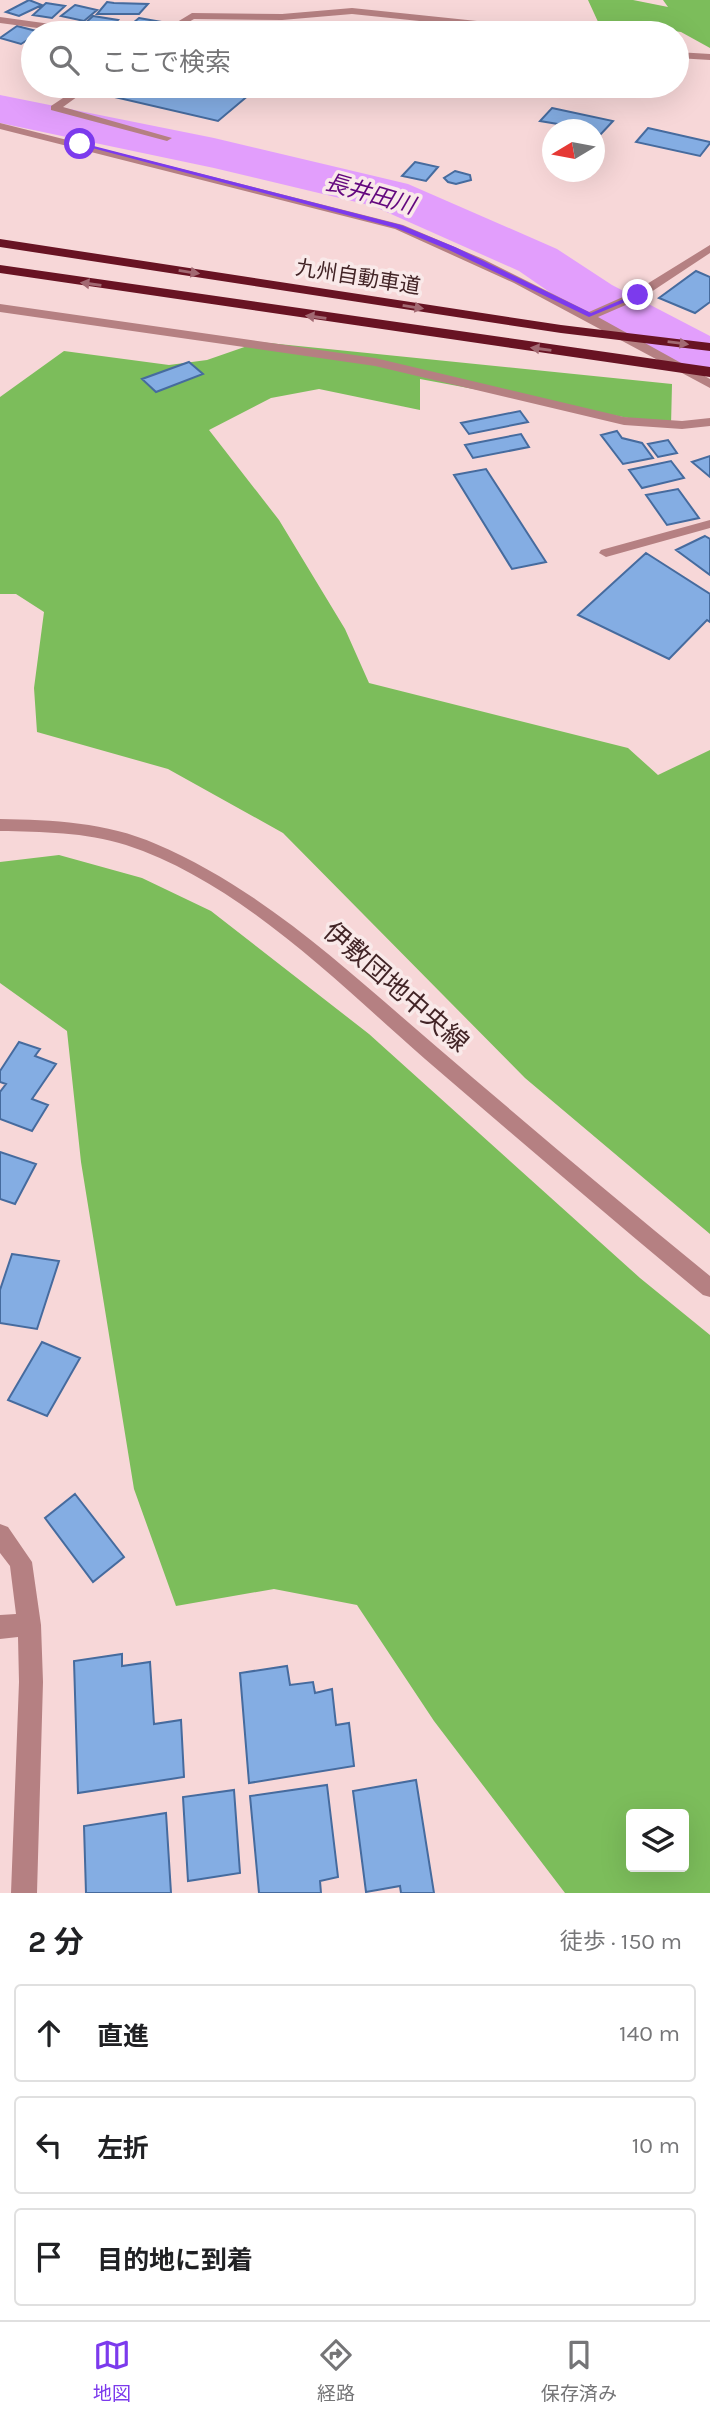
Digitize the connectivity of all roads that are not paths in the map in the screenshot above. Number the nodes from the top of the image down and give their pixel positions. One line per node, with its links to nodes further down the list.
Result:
1 (0, 20): 4 (street)
2 (184, 21): 3 (street)
3 (448, 21)
4 (21, 23)
5 (689, 56): 6 (street)
6 (710, 57)
7 (70, 98): 9 (street)
8 (0, 126): 9 (street)
9 (152, 149): 14 (street)
10 (0, 243): 15 (highway, 九州自動車道, one-way to 15)
11 (710, 248): 14 (street)
12 (0, 270): 16 (highway, 九州自動車道, one-way to 12)
13 (0, 308): 18 (street)
14 (591, 316): 17 (street)
15 (710, 347)
16 (710, 372)
17 (710, 384)
18 (710, 422)
19 (710, 524): 20 (street)
20 (606, 553)
21 (0, 825): 22 (street, 伊敷団地中央線)
22 (710, 1288)
23 (0, 1535): 24 (street)
24 (29, 1625): 25 (street); 26 (street)
25 (0, 1628)
26 (24, 1893)

